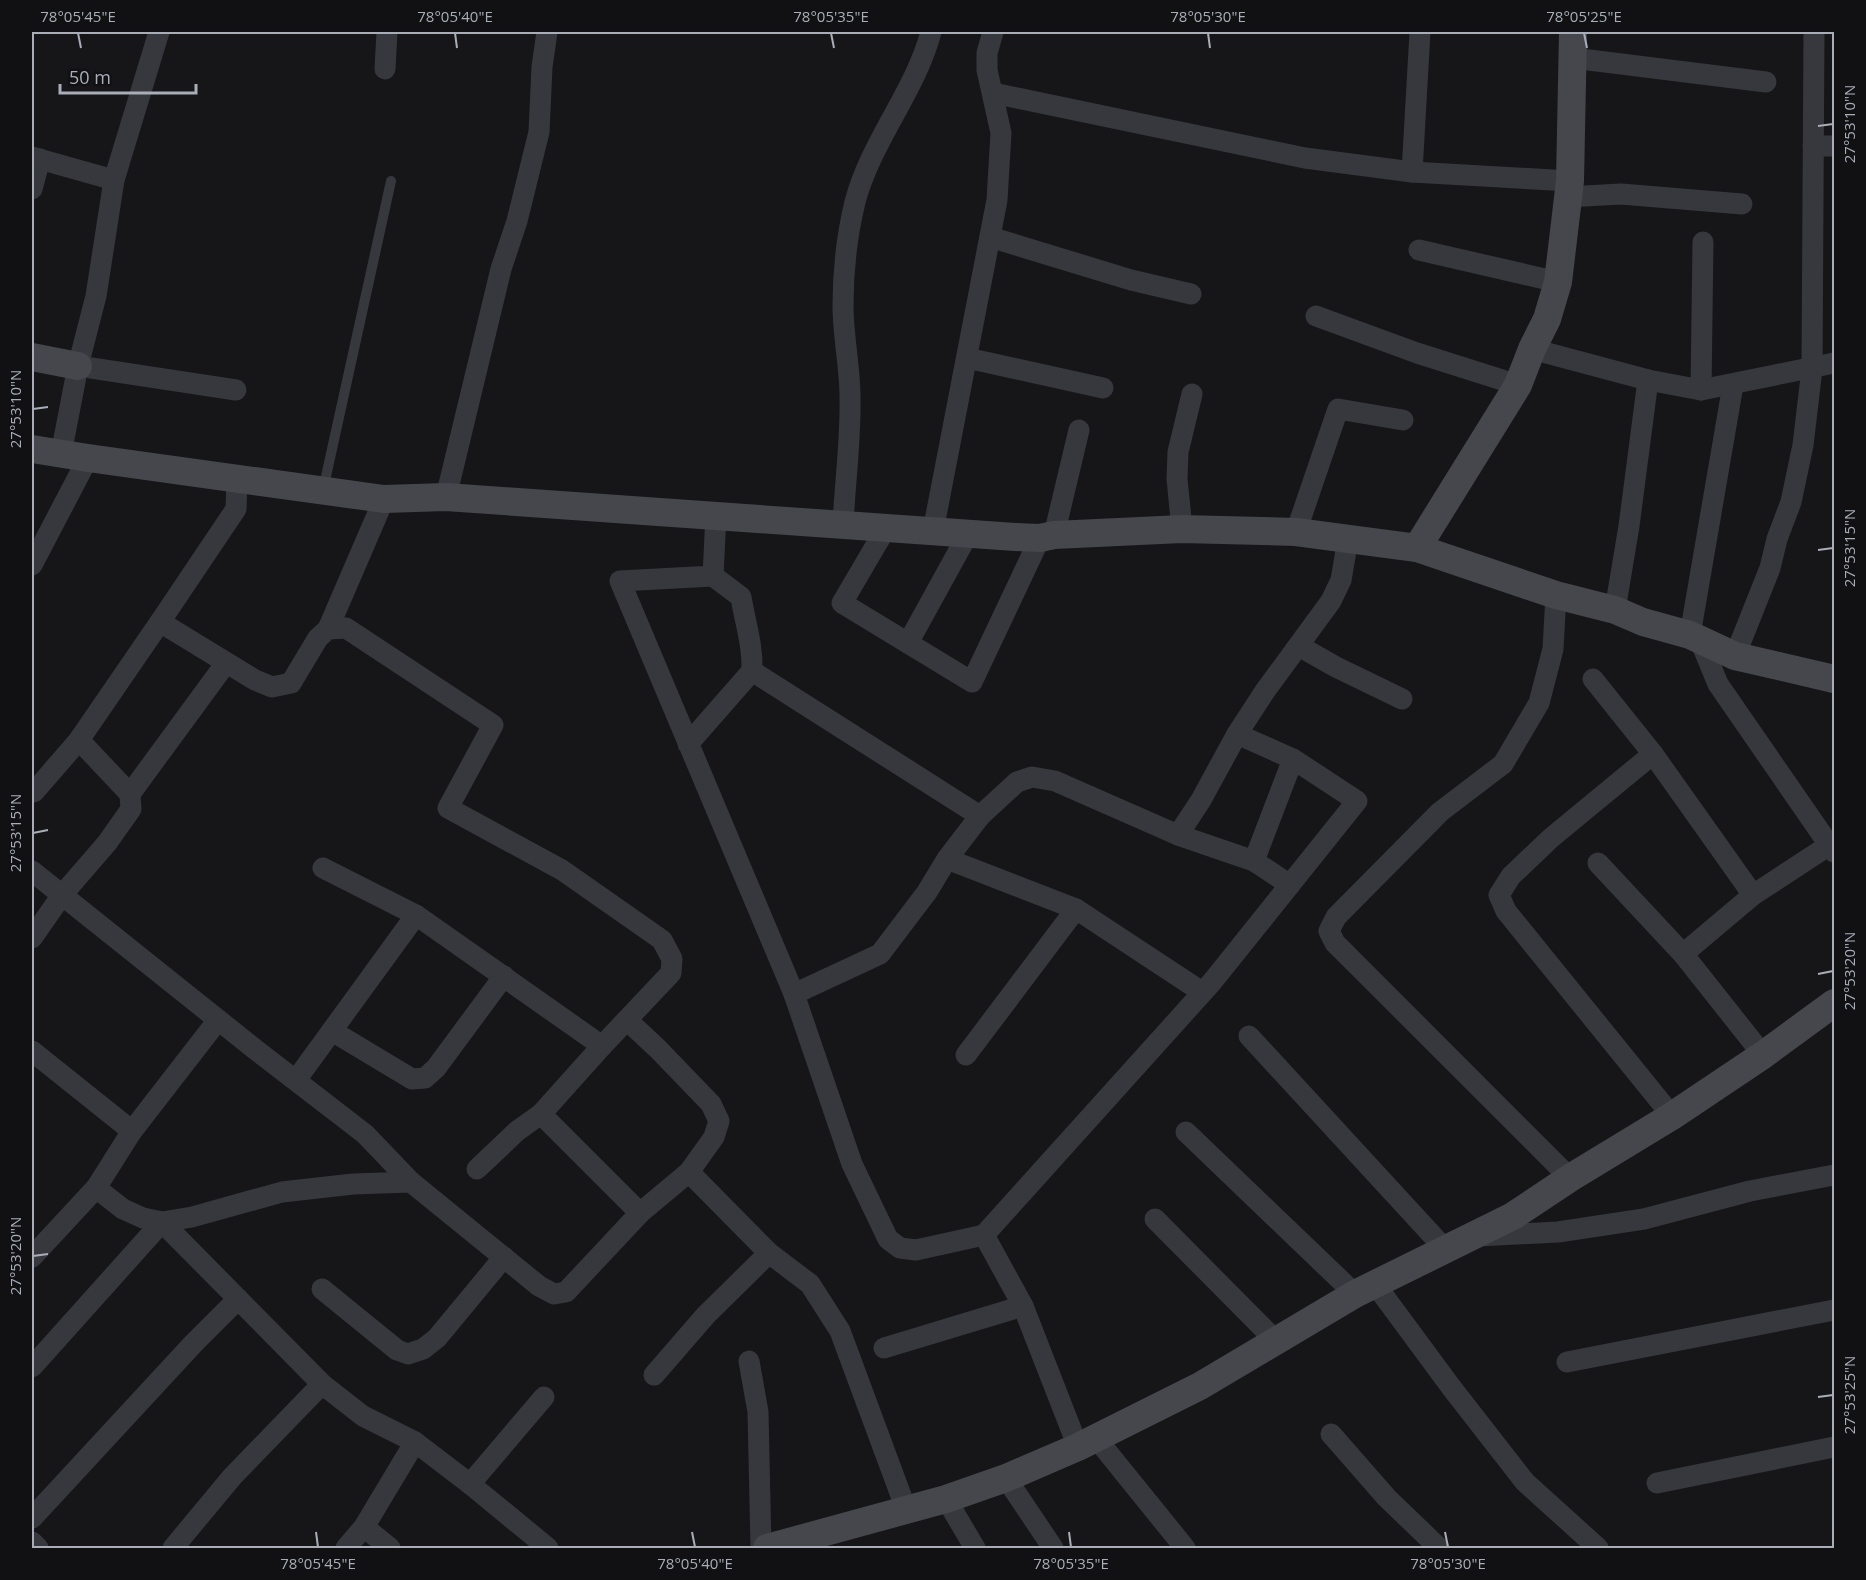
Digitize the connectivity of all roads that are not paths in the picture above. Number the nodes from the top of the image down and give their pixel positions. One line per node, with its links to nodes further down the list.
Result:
1 (159, 32): 15 (street)
2 (387, 32): 9 (street)
3 (547, 32): 45 (street)
4 (931, 32): 48 (street)
5 (993, 32): 11 (street)
6 (1420, 32): 14 (street)
7 (1814, 32): 12 (street)
8 (1573, 45): 10 (street); 18 (street)
9 (385, 69)
10 (1766, 82)
11 (993, 93): 14 (street); 20 (street)
12 (1824, 146): 31 (street)
13 (36, 158): 15 (street); 17 (street)
14 (1412, 172): 18 (street)
15 (114, 180): 30 (street)
16 (391, 181): 44 (lane)
17 (32, 189)
18 (1569, 189): 19 (street); 23 (street)
19 (1742, 204)
20 (990, 237): 24 (street); 28 (street)
21 (1703, 242): 37 (street)
22 (1419, 250): 23 (street)
23 (1558, 282): 26 (street)
24 (1191, 294)
25 (1316, 316): 33 (street)
26 (1532, 349): 32 (street); 33 (street)
27 (32, 357): 30 (street)
28 (967, 358): 35 (street); 51 (street)
29 (1834, 363): 31 (street)
30 (78, 366): 36 (street); 42 (street)
31 (1812, 369): 34 (street); 66 (street)
32 (1648, 380): 37 (street); 60 (street)
33 (1518, 385): 56 (street)
34 (1733, 385): 37 (street); 63 (street)
35 (1103, 388)
36 (236, 390)
37 (1701, 390)
38 (1192, 394): 50 (street)
39 (1403, 420): 52 (street)
40 (1079, 430): 54 (street)
41 (32, 448): 42 (street)
42 (74, 456): 43 (street); 57 (street)
43 (237, 478): 44 (street); 61 (street)
44 (323, 490): 46 (street)
45 (446, 497): 46 (street); 47 (street)
46 (384, 499): 62 (street)
47 (716, 515): 48 (street); 58 (street)
48 (843, 524): 49 (street)
49 (886, 528): 51 (street); 64 (street)
50 (1182, 529): 52 (street); 54 (street)
51 (933, 531): 53 (street)
52 (1296, 532): 55 (street)
53 (968, 534): 54 (street); 64 (street)
54 (1047, 537): 64 (street)
55 (1348, 539): 56 (street); 65 (street)
56 (1417, 548): 59 (street)
57 (32, 565)
58 (713, 576): 68 (street); 74 (street)
59 (1556, 595): 60 (street); 114 (street)
60 (1615, 610): 63 (street)
61 (160, 622): 67 (street); 73 (street)
62 (328, 629): 67 (street); 99 (street)
63 (1694, 636): 66 (street); 81 (street)
64 (908, 643)
65 (1299, 646): 71 (street); 72 (street)
66 (1735, 656): 70 (street)
67 (226, 663): 78 (street)
68 (752, 671): 74 (street); 79 (street)
69 (1593, 679): 75 (street)
70 (1834, 680)
71 (1402, 699)
72 (1237, 734): 76 (street); 80 (street)
73 (79, 740): 77 (street); 78 (street)
74 (688, 744): 96 (street)
75 (1653, 754): 89 (street); 108 (street)
76 (1293, 759): 83 (street); 87 (street)
77 (34, 792)
78 (130, 794): 88 (street)
79 (980, 816): 80 (street); 82 (street)
80 (1178, 835): 83 (street)
81 (1833, 846): 89 (street)
82 (947, 859): 90 (street); 96 (street)
83 (1254, 861): 87 (street)
84 (1598, 863): 93 (street)
85 (324, 868): 91 (street)
86 (32, 871): 88 (street)
87 (1290, 885): 95 (street)
88 (62, 895): 92 (street); 98 (street)
89 (1753, 895): 93 (street)
90 (1076, 909): 95 (street); 104 (street)
91 (416, 915): 94 (street); 100 (street)
92 (32, 938)
93 (1683, 954): 105 (street)
94 (504, 976): 100 (street); 102 (street)
95 (1202, 992): 120 (street)
96 (794, 994): 120 (street)
97 (1834, 1003): 105 (street)
98 (218, 1020): 106 (street); 109 (street)
99 (627, 1020): 102 (street); 112 (street)
100 (332, 1030): 106 (street)
101 (1249, 1036): 121 (street)
102 (602, 1046): 107 (street)
103 (32, 1051): 109 (street)
104 (966, 1055)
105 (1763, 1055): 108 (street)
106 (296, 1080): 115 (street)
107 (541, 1114): 111 (street); 117 (street)
108 (1672, 1116): 114 (street)
109 (132, 1131): 116 (street)
110 (1186, 1132): 126 (street)
111 (477, 1169)
112 (689, 1172): 117 (street); 122 (street)
113 (1834, 1175): 121 (street)
114 (1570, 1178): 121 (street)
115 (411, 1182): 119 (street); 124 (street)
116 (96, 1188): 119 (street); 123 (street)
117 (640, 1213): 124 (street)
118 (1155, 1219): 130 (street)
119 (162, 1222): 127 (street); 134 (street)
120 (984, 1235): 128 (street)
121 (1457, 1243): 126 (street)
122 (769, 1253): 135 (street); 146 (street)
123 (32, 1257)
124 (504, 1257): 125 (street)
125 (322, 1289)
126 (1365, 1289): 130 (street); 161 (street)
127 (238, 1299): 136 (street); 147 (street)
128 (1023, 1306): 131 (street); 140 (street)
129 (1834, 1310): 133 (street)
130 (1275, 1340): 140 (street)
131 (884, 1347)
132 (749, 1361): 155 (street)
133 (1567, 1362)
134 (32, 1367)
135 (654, 1375)
136 (322, 1384): 139 (street); 151 (street)
137 (544, 1397): 143 (street)
138 (1331, 1434): 160 (street)
139 (415, 1442): 143 (street); 148 (street)
140 (1087, 1443): 142 (street); 159 (street)
141 (1834, 1447): 144 (street)
142 (1006, 1478): 145 (street); 158 (street)
143 (470, 1484): 154 (street)
144 (1657, 1484)
145 (946, 1499): 146 (street); 157 (street)
146 (906, 1509): 156 (street)
147 (32, 1518)
148 (364, 1527): 152 (street); 153 (street)
149 (32, 1542): 150 (street)
150 (38, 1548)
151 (173, 1548)
152 (346, 1548)
153 (390, 1548)
154 (548, 1548)
155 (761, 1548)
156 (767, 1548)
157 (975, 1548)
158 (1053, 1548)
159 (1185, 1548)
160 (1439, 1548)
161 (1598, 1548)

